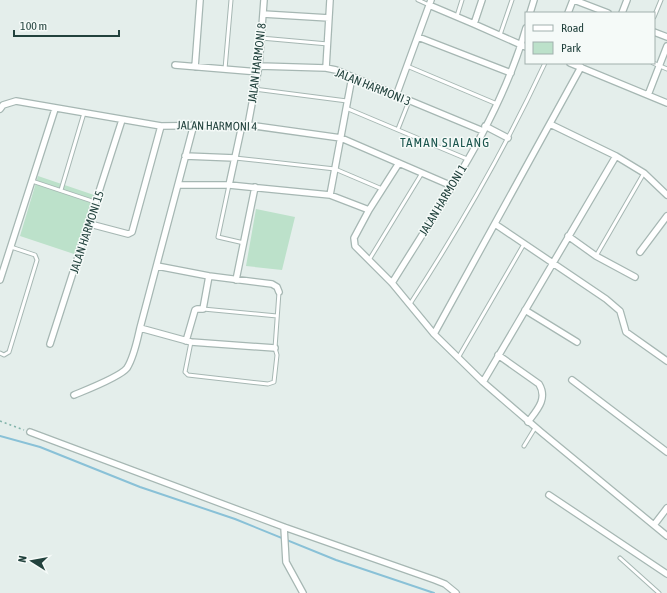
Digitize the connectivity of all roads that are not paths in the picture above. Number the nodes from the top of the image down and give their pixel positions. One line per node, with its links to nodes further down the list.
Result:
1 (200, 0): 37 (street)
2 (231, 0): 40 (lane)
3 (264, 0): 18 (street, JALAN HARMONI 8)
4 (330, 0): 21 (street)
5 (418, 0): 13 (lane)
6 (462, 0): 20 (lane)
7 (482, 0): 22 (street)
8 (512, 0): 24 (lane)
9 (534, 0): 14 (street)
10 (574, 0): 15 (street); 16 (street)
11 (627, 0): 17 (street)
12 (661, 0): 19 (lane)
13 (430, 2): 20 (street); 25 (street)
14 (530, 12)
15 (568, 12)
16 (605, 12)
17 (622, 12)
18 (263, 14): 21 (street); 27 (street, JALAN HARMONI 8)
19 (655, 15)
20 (457, 16): 22 (street)
21 (329, 18): 28 (street)
22 (474, 24): 24 (street)
23 (655, 32): 26 (street)
24 (500, 35): 29 (street)
25 (418, 37): 35 (street); 43 (street)
26 (667, 37)
27 (261, 38): 28 (lane); 41 (street, JALAN HARMONI 8)
28 (328, 44): 39 (street)
29 (524, 46): 43 (street, JALAN HARMONI 1)
30 (667, 46): 36 (street)
31 (545, 64): 64 (lane)
32 (573, 64): 38 (street)
33 (655, 64): 36 (lane)
34 (175, 65): 37 (street, JALAN HARMONI 3)
35 (407, 66): 47 (street); 51 (lane)
36 (660, 66): 42 (lane); 46 (street)
37 (194, 67): 40 (street, JALAN HARMONI 3)
38 (581, 67): 46 (street); 58 (street)
39 (326, 68): 41 (street, JALAN HARMONI 3); 44 (street, JALAN HARMONI 3)
40 (226, 69): 41 (street, JALAN HARMONI 3)
41 (258, 69): 45 (street, JALAN HARMONI 8)
42 (667, 69)
43 (511, 73): 51 (street, JALAN HARMONI 1)
44 (352, 77): 47 (street, JALAN HARMONI 3); 48 (street)
45 (254, 89): 48 (lane); 59 (street, JALAN HARMONI 8)
46 (648, 95): 50 (street)
47 (396, 96): 49 (street, JALAN HARMONI 3)
48 (347, 101): 53 (street)
49 (409, 102): 61 (street, JALAN HARMONI 3); 62 (lane)
50 (667, 103)
51 (497, 104): 61 (street, JALAN HARMONI 1)
52 (54, 108): 54 (street, JALAN HARMONI 4); 55 (street, JALAN HARMONI 4); 73 (street)
53 (346, 108): 62 (lane); 63 (street)
54 (0, 109)
55 (84, 113): 56 (street, JALAN HARMONI 4); 79 (lane)
56 (122, 120): 60 (street, JALAN HARMONI 4); 82 (street, JALAN HARMONI 15)
57 (194, 124): 59 (street, JALAN HARMONI 4); 60 (street, JALAN HARMONI 4); 65 (street)
58 (550, 124): 66 (street); 86 (street)
59 (245, 125): 63 (street, JALAN HARMONI 4); 67 (street, JALAN HARMONI 8)
60 (161, 126): 85 (street)
61 (484, 128): 64 (street, JALAN HARMONI 3); 68 (street, JALAN HARMONI 1)
62 (398, 129): 68 (lane)
63 (341, 138): 69 (street, JALAN HARMONI 4); 70 (street)
64 (508, 138): 102 (lane)
65 (186, 156): 67 (street); 74 (street)
66 (616, 156): 72 (street); 87 (street)
67 (235, 158): 70 (lane); 75 (street, JALAN HARMONI 8)
68 (468, 159): 76 (street, JALAN HARMONI 1)
69 (399, 163): 71 (street, JALAN HARMONI 4); 78 (street)
70 (335, 169): 78 (lane); 80 (street)
71 (422, 173): 76 (street, JALAN HARMONI 4); 93 (lane)
72 (644, 173): 81 (street); 92 (lane)
73 (32, 181): 79 (lane); 90 (street)
74 (178, 185): 75 (street); 95 (street)
75 (229, 185): 77 (street); 88 (lane)
76 (452, 186): 100 (street, JALAN HARMONI 1)
77 (255, 187): 80 (street); 88 (street)
78 (382, 189): 83 (street)
79 (61, 190): 82 (lane)
80 (330, 195): 83 (street)
81 (667, 195)
82 (97, 202): 85 (street, JALAN HARMONI 15)
83 (369, 210): 93 (street)
84 (667, 216): 91 (street)
85 (90, 224): 110 (street, JALAN HARMONI 15)
86 (495, 224): 89 (street); 107 (street)
87 (568, 236): 92 (street); 94 (street)
88 (244, 243): 99 (street)
89 (524, 244): 94 (street); 114 (lane)
90 (11, 247): 98 (street); 112 (lane)
91 (640, 252)
92 (596, 256): 97 (street)
93 (369, 260): 100 (street)
94 (552, 263): 104 (street); 115 (street)
95 (157, 266): 96 (street); 106 (street)
96 (209, 276): 99 (street); 103 (street)
97 (635, 277)
98 (0, 280)
99 (236, 280): 101 (street)
100 (392, 283): 102 (street)
101 (279, 292): 105 (lane)
102 (410, 304): 107 (street)
103 (203, 308): 105 (lane); 108 (street)
104 (525, 310): 109 (street); 113 (street)
105 (277, 316): 111 (lane)
106 (140, 328): 108 (street); 118 (street)
107 (434, 334): 114 (street)
108 (189, 341): 111 (street); 111 (lane)
109 (577, 342)
110 (50, 344)
111 (275, 348)
112 (0, 353)
113 (498, 355): 117 (street); 119 (street)
114 (458, 358): 117 (street)
115 (667, 361)
116 (572, 380): 123 (street)
117 (483, 382): 119 (street)
118 (74, 395)
119 (528, 422): 120 (street)
120 (535, 428): 122 (lane); 126 (street)
121 (30, 432): 127 (street)
122 (524, 446)
123 (667, 452)
124 (549, 495): 130 (street)
125 (667, 508): 126 (street)
126 (654, 525): 128 (street)
127 (284, 527): 131 (street); 132 (street)
128 (667, 536)
129 (620, 558): 133 (lane)
130 (667, 574)
131 (303, 593)
132 (456, 593)
133 (659, 593)

